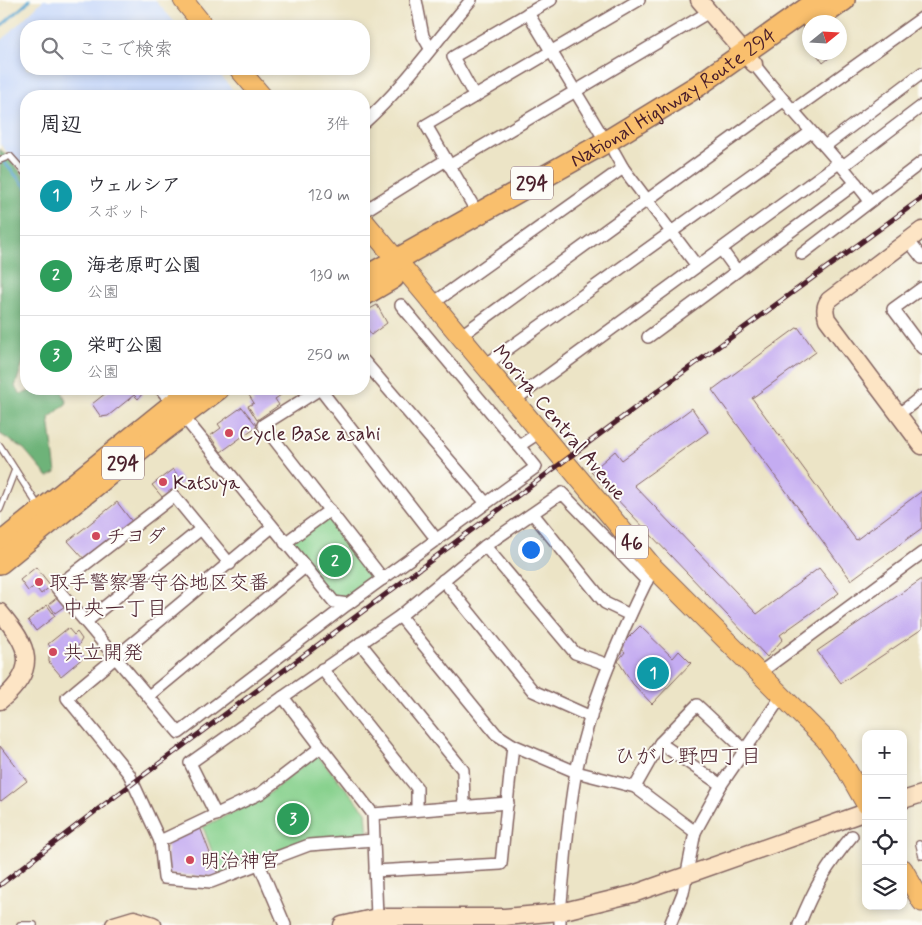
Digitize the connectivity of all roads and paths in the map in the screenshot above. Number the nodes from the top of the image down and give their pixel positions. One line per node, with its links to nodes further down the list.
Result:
1 (183, 0): 12 (main road)
2 (416, 0): 14 (street)
3 (471, 0): 14 (street)
4 (551, 0): 9 (street)
5 (639, 0): 15 (street)
6 (820, 0): 16 (highway, National Highway Route 294 / 294)
7 (844, 0): 10 (highway)
8 (704, 6): 16 (street); 20 (street)
9 (528, 13): 15 (street); 21 (street)
10 (823, 15)
11 (922, 18): 24 (street)
12 (199, 20)
13 (802, 29): 16 (highway, National Highway Route 294 / 294)
14 (430, 48): 25 (street)
15 (551, 51): 20 (street); 21 (street)
16 (749, 59): 22 (street); 28 (highway, National Highway Route 294 / 294)
17 (922, 73): 27 (street)
18 (244, 75): 19 (main road)
19 (257, 90)
20 (575, 90): 28 (street); 31 (street)
21 (474, 97): 31 (street)
22 (783, 101): 24 (street); 35 (street)
23 (922, 106): 32 (street)
24 (792, 111): 26 (street)
25 (370, 118)
26 (811, 132): 27 (street); 41 (street)
27 (825, 146): 32 (street)
28 (614, 154): 35 (street); 38 (highway, National Highway Route 294 / 294); 46 (highway, National Highway Route 294 / 294); 52 (street)
29 (0, 160): 33 (lane)
30 (922, 162): 36 (street)
31 (447, 163): 37 (street); 38 (street)
32 (842, 164): 34 (street); 43 (street)
33 (20, 167)
34 (856, 183): 36 (street); 48 (street)
35 (648, 199): 41 (street); 54 (street)
36 (870, 201): 44 (street)
37 (370, 208)
38 (478, 214): 46 (highway, National Highway Route 294 / 294)
39 (370, 228): 46 (main road, Moriya Central Avenue / 46)
40 (922, 230): 42 (street)
41 (672, 231): 47 (street); 57 (street)
42 (908, 240): 45 (street); 66 (street)
43 (721, 249): 47 (street); 48 (street)
44 (802, 254)
45 (922, 258)
46 (400, 266): 49 (highway, National Highway Route 294 / 294); 51 (highway, National Highway Route 294 / 294); 52 (main road, Moriya Central Avenue / 46)
47 (697, 266): 64 (street)
48 (737, 271): 55 (street)
49 (370, 276)
50 (922, 288): 56 (street)
51 (370, 290)
52 (432, 304): 54 (main road, Moriya Central Avenue / 46)
53 (401, 305): 69 (street)
54 (459, 337): 57 (main road, Moriya Central Avenue / 46)
55 (648, 337)
56 (921, 345)
57 (484, 366): 64 (main road, Moriya Central Avenue / 46)
58 (370, 368): 73 (street)
59 (183, 395): 65 (highway, 294)
60 (198, 395): 65 (highway, 294)
61 (310, 395): 76 (street)
62 (325, 395): 80 (street)
63 (922, 396): 66 (street)
64 (513, 401): 67 (main road, Moriya Central Avenue / 46)
65 (172, 403): 75 (highway, 294); 78 (street); 85 (highway, 294)
66 (899, 414): 70 (street)
67 (540, 432): 69 (street); 88 (main road, Moriya Central Avenue / 46)
68 (0, 446): 71 (lane)
69 (519, 446): 73 (street)
70 (922, 446)
71 (14, 470): 72 (lane); 75 (lane)
72 (1, 499): 74 (lane)
73 (486, 504): 80 (street)
74 (0, 509)
75 (41, 510): 82 (highway, 294)
76 (330, 510): 81 (street); 89 (street)
77 (533, 514): 83 (street); 88 (street); 93 (street)
78 (272, 527): 81 (street); 86 (street)
79 (201, 528): 86 (street); 95 (street); 95 (street)
80 (436, 540): 89 (street)
81 (285, 543): 87 (street)
82 (0, 544)
83 (485, 546): 90 (street); 98 (street)
84 (922, 553): 100 (street)
85 (0, 562)
86 (230, 564): 97 (street)
87 (304, 567): 91 (street); 101 (street)
88 (650, 574): 93 (street); 100 (main road, Moriya Central Avenue / 46)
89 (383, 579): 91 (street)
90 (443, 580): 94 (street); 105 (street)
91 (348, 604): 101 (street)
92 (0, 612): 104 (street)
93 (630, 615): 98 (street)
94 (400, 616): 96 (street); 107 (street)
95 (87, 621): 97 (street)
96 (360, 642): 99 (street); 117 (street)
97 (115, 656): 101 (street); 124 (street)
98 (609, 665): 105 (street)
99 (322, 669): 103 (street); 118 (street)
100 (758, 674): 102 (main road, Moriya Central Avenue / 46)
101 (149, 696)
102 (781, 697): 109 (street); 114 (main road, Moriya Central Avenue / 46)
103 (283, 698): 108 (street); 121 (street)
104 (0, 701)
105 (591, 717): 110 (street)
106 (660, 742): 109 (street); 111 (street); 112 (street)
107 (513, 745): 110 (street); 116 (street)
108 (321, 747): 120 (street); 121 (street)
109 (744, 749): 111 (street)
110 (576, 772): 112 (street); 134 (street)
111 (721, 785): 122 (street)
112 (635, 787): 122 (street)
113 (922, 794): 115 (street)
114 (862, 797)
115 (907, 799)
116 (508, 803): 117 (street); 129 (street)
117 (464, 806): 118 (street)
118 (418, 809): 120 (street)
119 (862, 813): 130 (street)
120 (372, 814): 125 (street)
121 (216, 816): 124 (street)
122 (696, 832): 130 (street)
123 (852, 836): 143 (street)
124 (160, 840): 128 (street)
125 (374, 840): 128 (street); 129 (street)
126 (919, 844): 127 (lane)
127 (922, 856)
128 (259, 864): 140 (street)
129 (375, 870): 133 (street)
130 (687, 875): 134 (street); 142 (street)
131 (907, 877): 132 (main road)
132 (922, 902)
133 (377, 917): 135 (street); 141 (street)
134 (560, 919): 135 (street)
135 (466, 921)
136 (20, 925): 137 (lane)
137 (34, 925)
138 (114, 925): 139 (street)
139 (154, 925)
140 (284, 925)
141 (342, 925)
142 (670, 925)
143 (799, 925)

